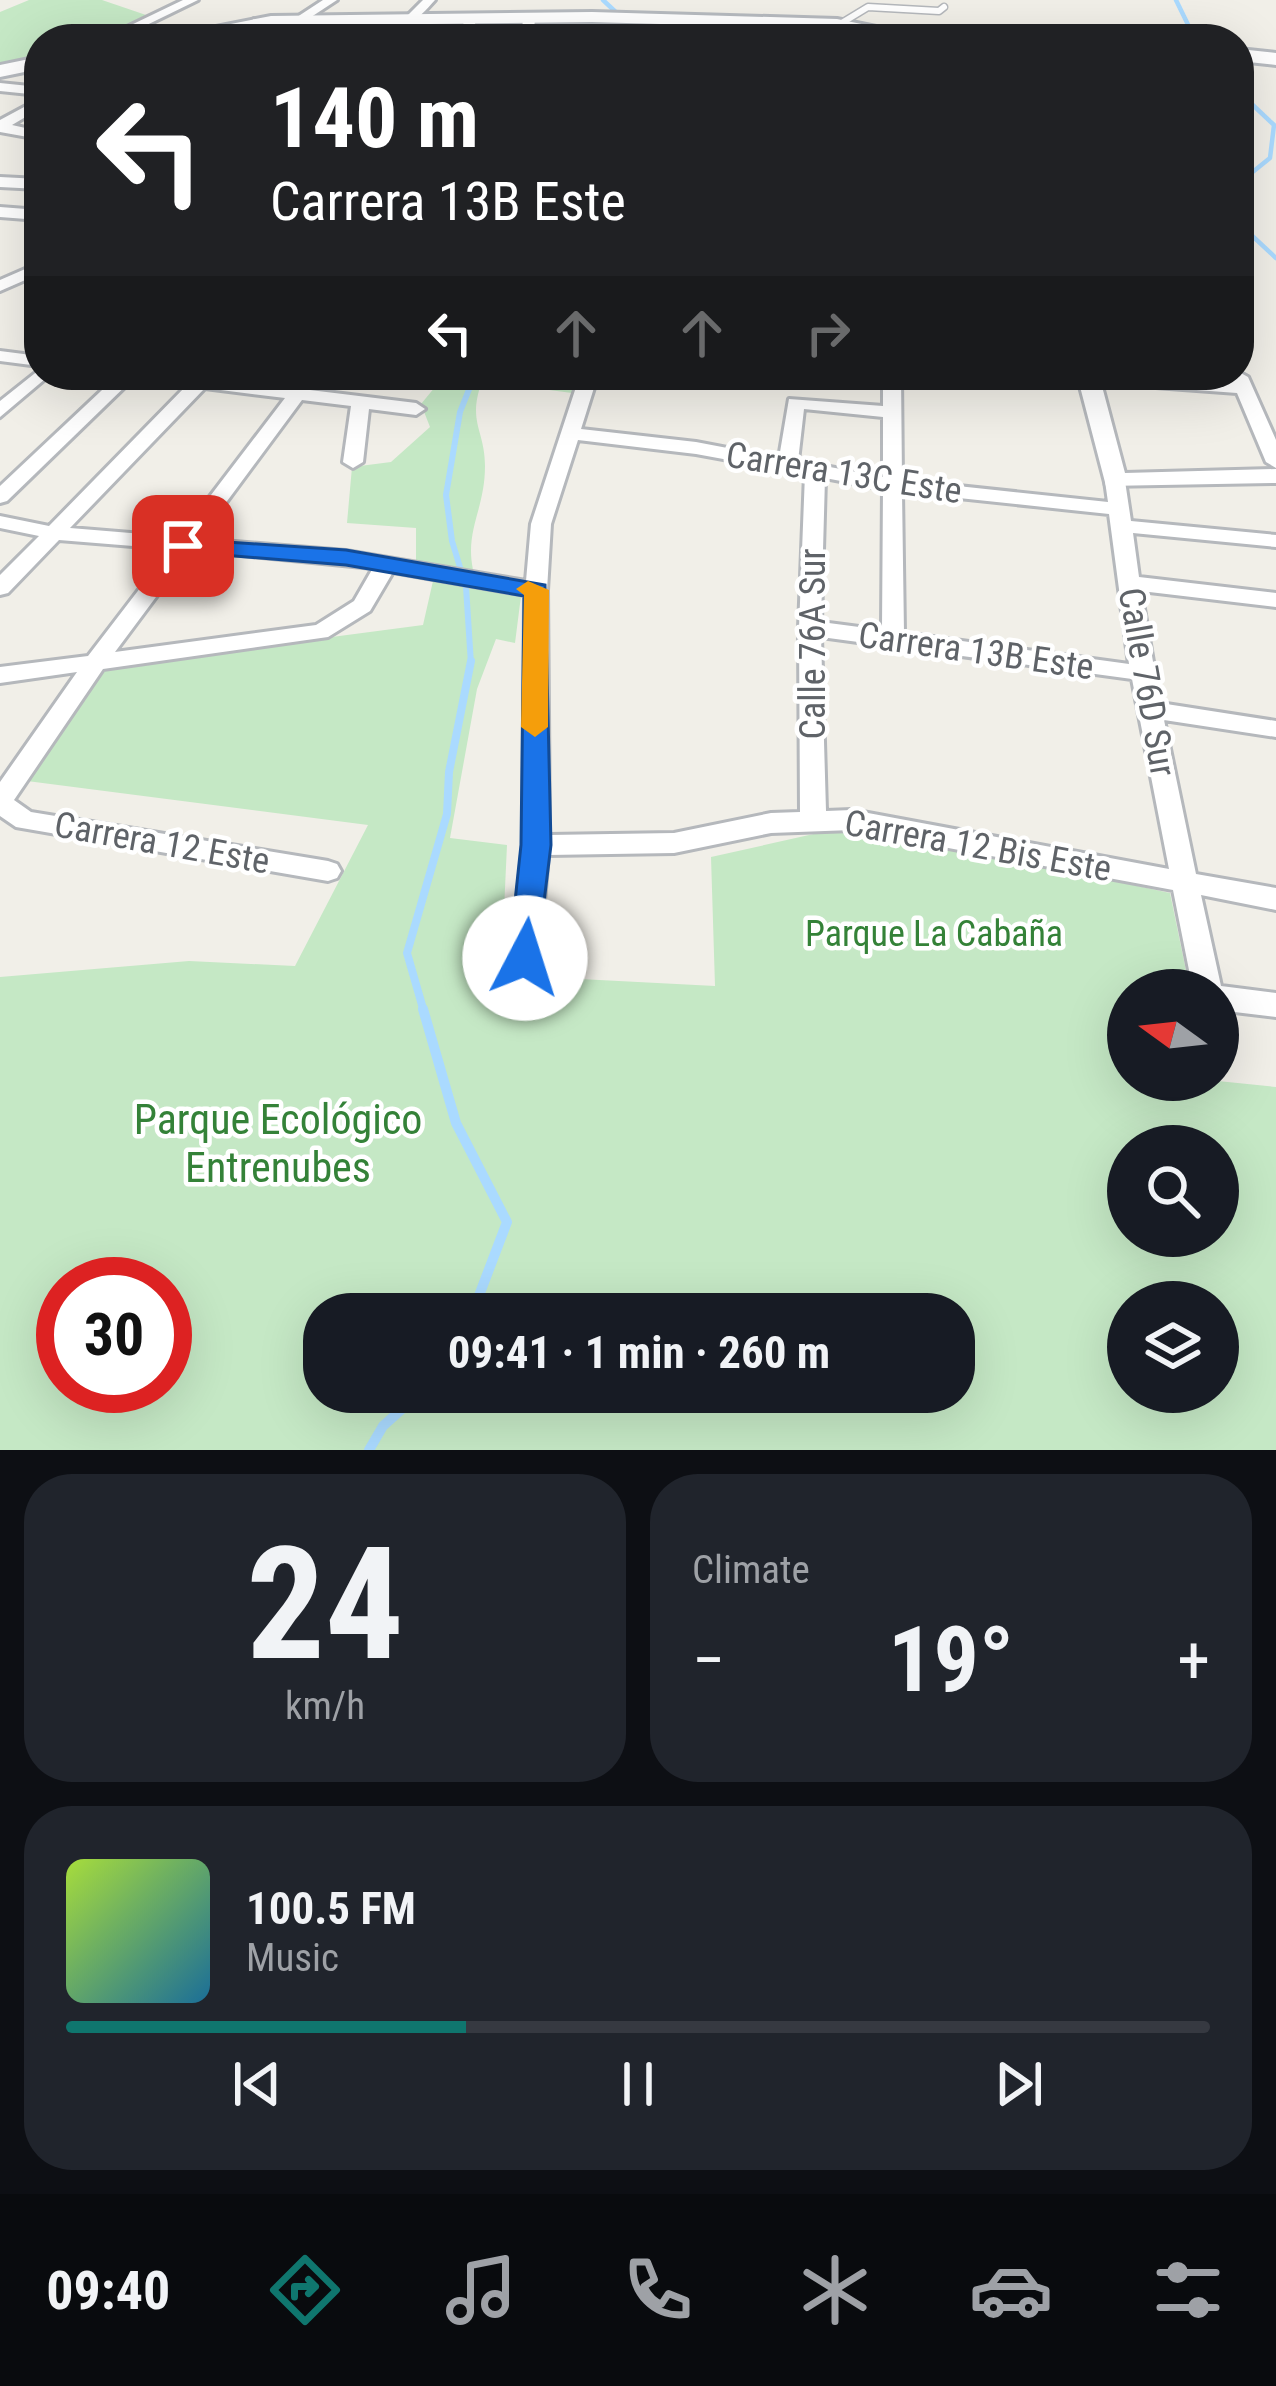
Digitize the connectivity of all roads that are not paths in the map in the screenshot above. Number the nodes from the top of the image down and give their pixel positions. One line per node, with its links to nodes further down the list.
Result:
1 (192, 0): 9 (street)
2 (331, 0): 6 (street)
3 (429, 0): 8 (street)
4 (944, 7): 14 (lane)
5 (529, 19): 7 (main road); 12 (street); 13 (main road)
6 (298, 21): 8 (main road); 10 (main road)
7 (471, 21): 8 (main road); 11 (street)
8 (404, 23)
9 (140, 24)
10 (288, 24)
11 (469, 24)
12 (528, 24)
13 (603, 24)
14 (844, 24)
15 (24, 112): 16 (street)
16 (24, 132)
17 (24, 389): 29 (street)
18 (112, 390): 39 (street)
19 (193, 390): 42 (street)
20 (265, 390): 26 (street)
21 (300, 390): 26 (street)
22 (585, 390): 31 (street)
23 (892, 390): 30 (street)
24 (1092, 390): 37 (street, Calle 76D Sur)
25 (1245, 390): 33 (street)
26 (297, 394): 27 (street); 44 (street)
27 (361, 402): 28 (street); 32 (street)
28 (416, 409)
29 (0, 411)
30 (892, 412): 34 (street); 38 (street)
31 (570, 433): 34 (street, Carrera 13C Este); 48 (street)
32 (353, 462)
33 (1276, 462)
34 (788, 465): 35 (street, Carrera 13C Este)
35 (815, 470): 38 (street, Carrera 13C Este); 50 (street, Calle 76A Sur)
36 (1276, 476): 37 (street)
37 (1115, 481): 40 (street, Calle 76D Sur)
38 (892, 485): 40 (street, Carrera 13C Este); 51 (street)
39 (0, 497)
40 (1120, 517): 43 (street, Carrera 13C Este); 46 (street, Calle 76D Sur)
41 (0, 522): 42 (street)
42 (55, 533): 44 (street); 47 (street)
43 (1276, 541)
44 (183, 546): 45 (street); 52 (street)
45 (385, 562): 48 (street); 52 (street)
46 (1130, 583): 49 (street); 53 (street, Calle 76D Sur)
47 (0, 588)
48 (536, 590): 59 (street)
49 (1276, 600)
50 (810, 628): 51 (street, Carrera 13B Este); 58 (street, Calle 76A Sur)
51 (893, 639): 53 (street, Carrera 13B Este)
52 (98, 660): 54 (street); 57 (street)
53 (1142, 673): 55 (street, Calle 76D Sur)
54 (0, 676)
55 (1149, 710): 56 (street); 61 (street, Calle 76D Sur)
56 (1276, 729)
57 (0, 803): 60 (street, Carrera 12 Este)
58 (813, 818): 59 (street, Carrera 12 Bis Este); 61 (street, Carrera 12 Bis Este)
59 (536, 845): 63 (street)
60 (328, 871)
61 (1185, 884): 62 (street, Carrera 12 Bis Este); 64 (street, Calle 76D Sur)
62 (1276, 899)
63 (525, 958)
64 (1203, 969)
65 (1239, 1001): 66 (street)
66 (1276, 1005)

